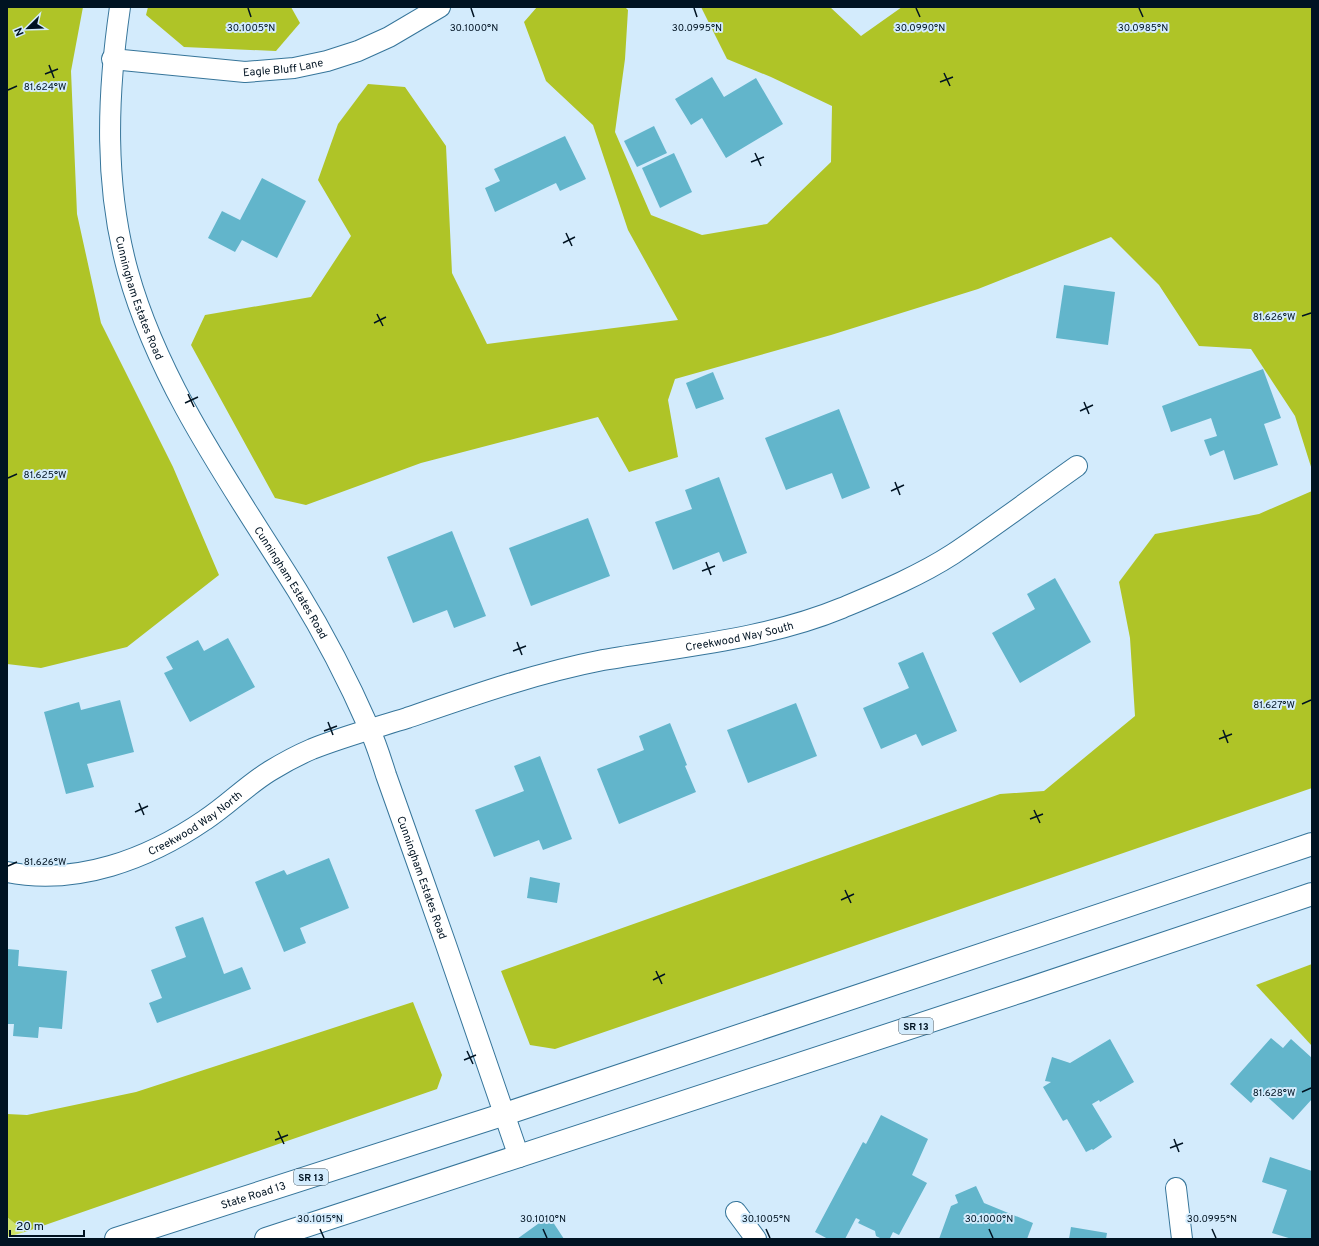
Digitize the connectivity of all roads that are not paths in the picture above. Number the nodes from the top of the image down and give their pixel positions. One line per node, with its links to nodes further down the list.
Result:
1 (120, 7): 3 (street, Cunningham Estates Road)
2 (440, 7): 3 (street, Eagle Bluff Lane)
3 (112, 59): 5 (street, Cunningham Estates Road)
4 (1077, 466): 5 (street, Creekwood Way South)
5 (370, 730): 7 (street, Creekwood Way North); 9 (street, Cunningham Estates Road)
6 (1312, 844): 9 (main road, SR 13)
7 (7, 872)
8 (1312, 894): 10 (main road, SR 13)
9 (505, 1114): 10 (street, Cunningham Estates Road); 13 (main road, State Road 13 / SR 13)
10 (519, 1157): 14 (main road, SR 13)
11 (1176, 1188): 16 (street)
12 (736, 1212): 15 (street)
13 (116, 1239)
14 (266, 1239)
15 (756, 1239)
16 (1182, 1239)

